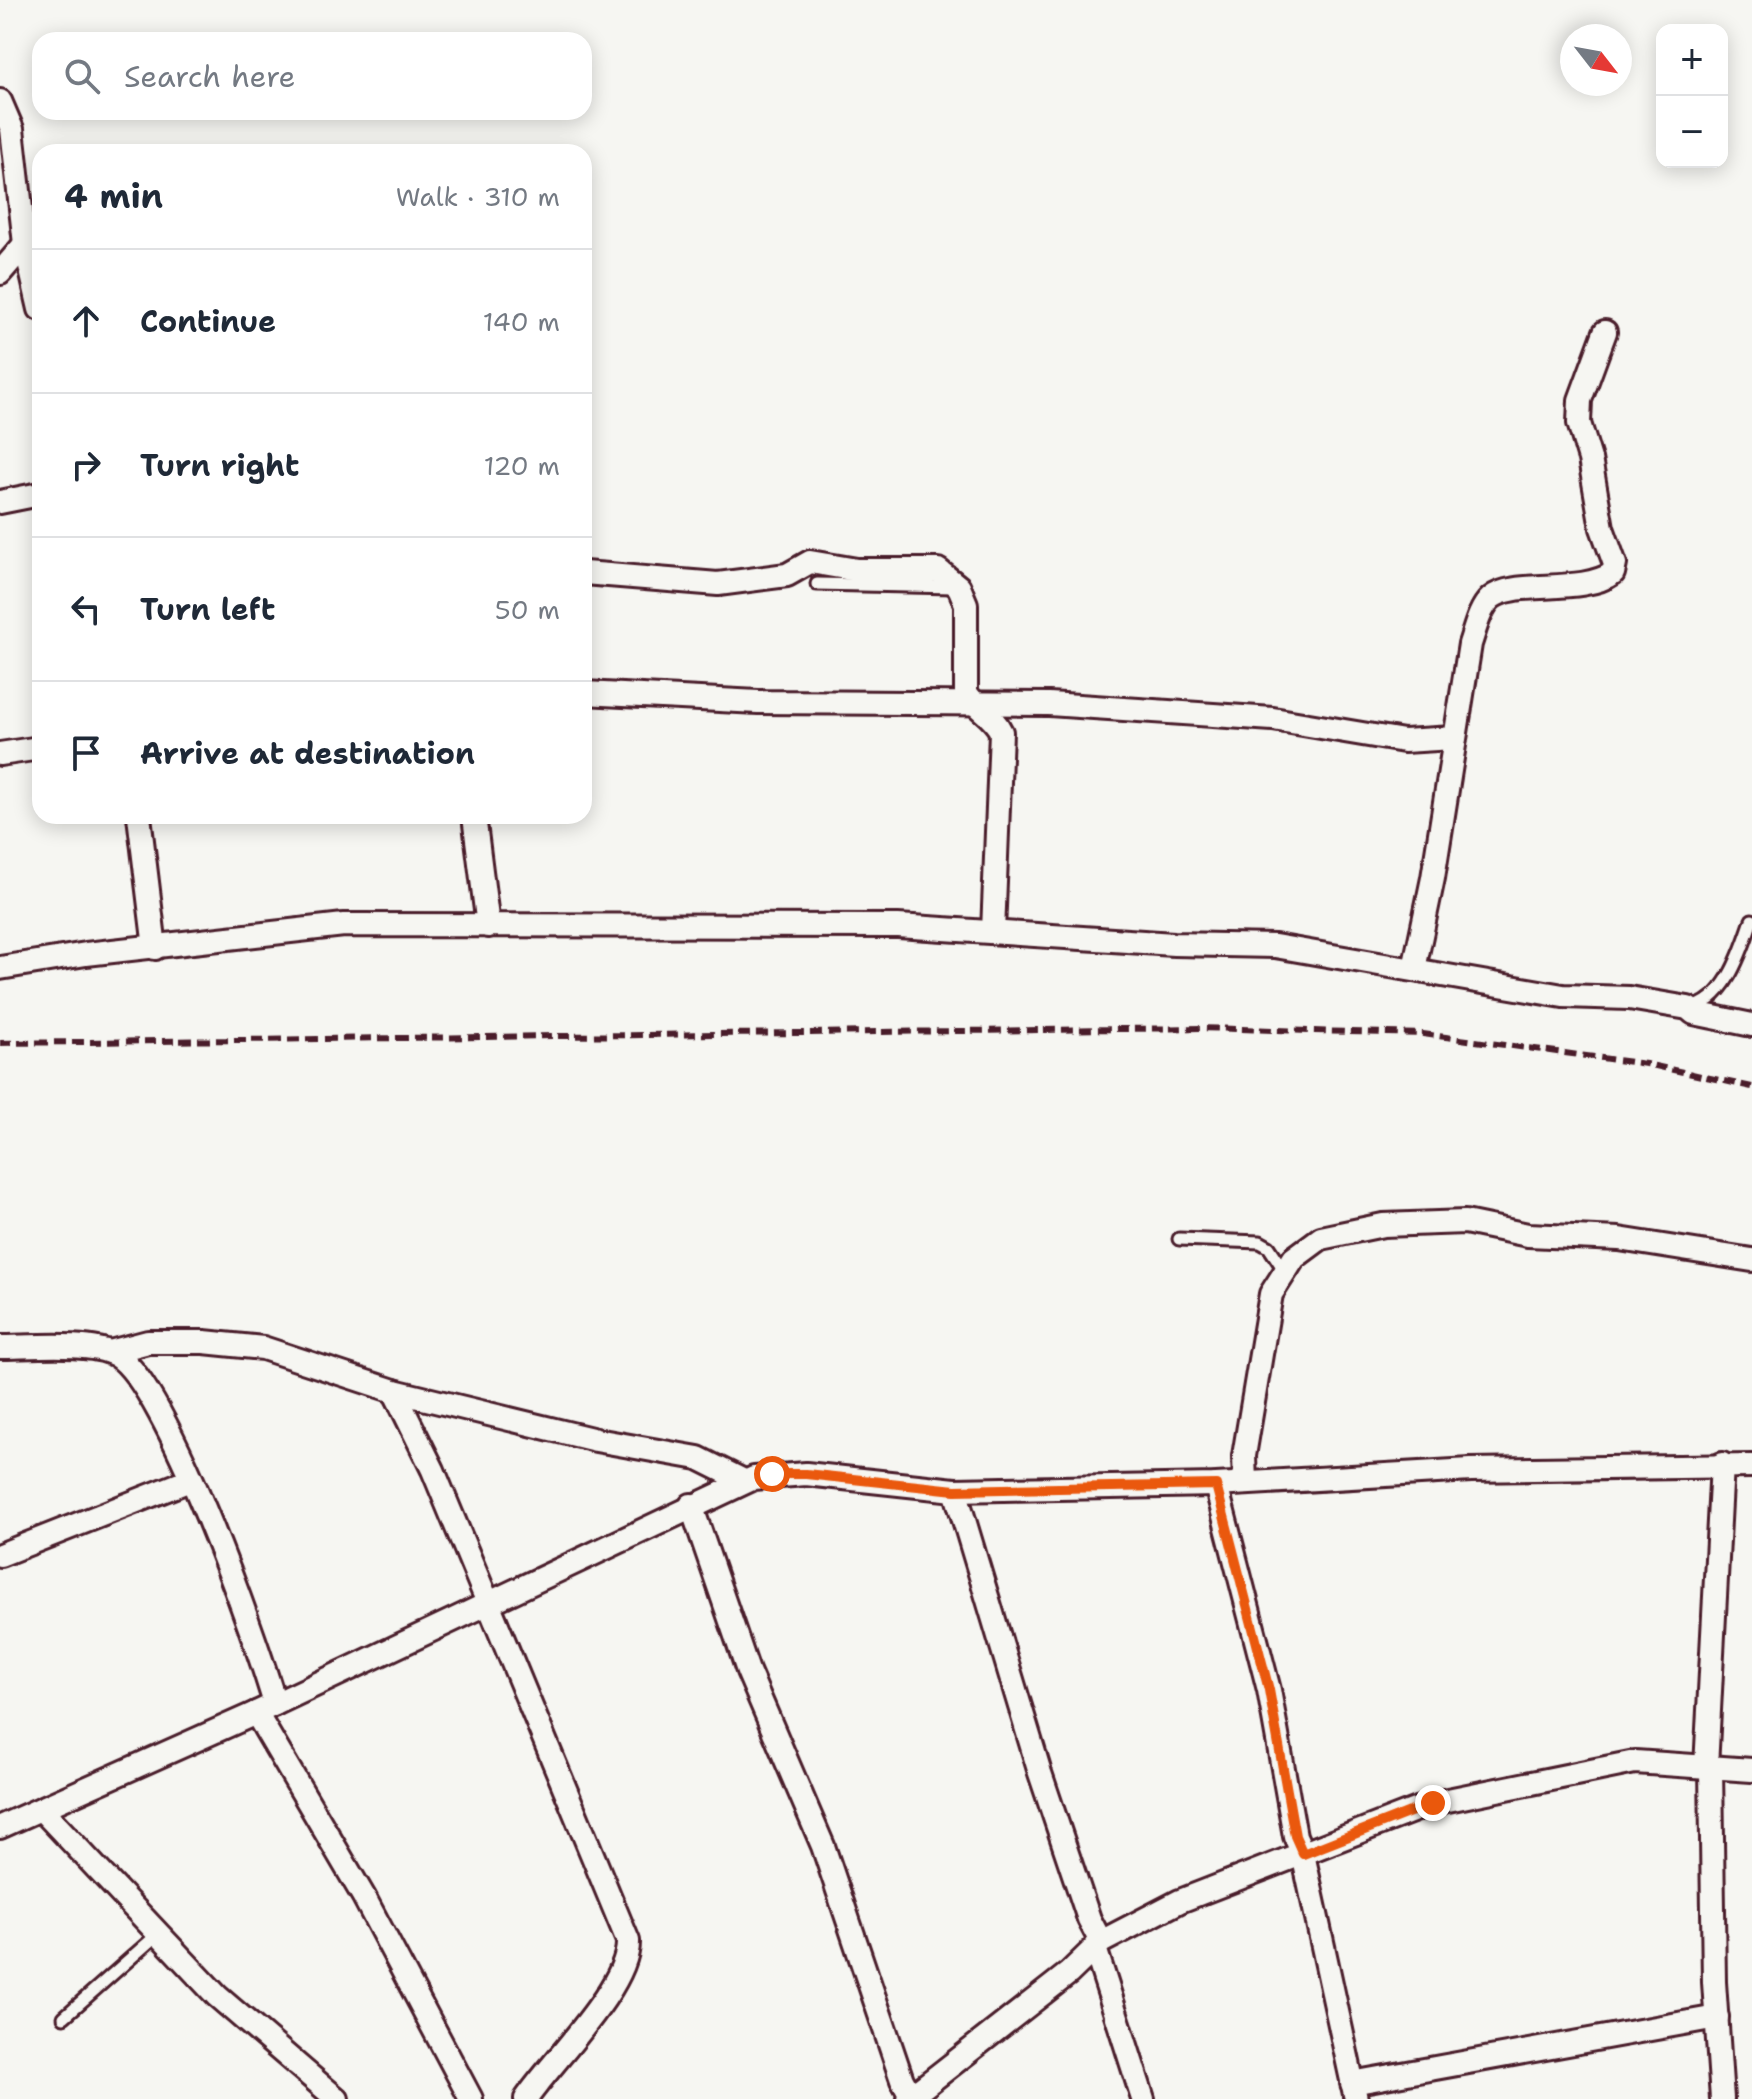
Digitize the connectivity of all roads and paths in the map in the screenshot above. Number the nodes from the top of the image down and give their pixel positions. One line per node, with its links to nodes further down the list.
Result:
1 (0, 101): 2 (street)
2 (25, 244): 3 (street); 4 (street)
3 (0, 273)
4 (32, 274)
5 (1605, 332): 13 (street)
6 (32, 496): 7 (street)
7 (0, 502)
8 (592, 574): 10 (street)
9 (817, 584): 10 (lane)
10 (959, 587): 12 (street)
11 (592, 693): 12 (street)
12 (972, 704): 13 (street); 20 (street)
13 (1453, 738): 23 (street)
14 (32, 749): 15 (street)
15 (0, 754)
16 (140, 824): 21 (street)
17 (475, 824): 19 (street)
18 (1752, 920): 24 (lane)
19 (488, 926): 20 (street); 21 (street)
20 (993, 932): 23 (street)
21 (155, 948): 22 (street)
22 (0, 968)
23 (1414, 969): 24 (street)
24 (1688, 1008): 25 (street)
25 (1752, 1025)
26 (1179, 1239): 28 (lane)
27 (1752, 1260): 28 (street)
28 (1285, 1271): 36 (street)
29 (0, 1347): 30 (street)
30 (110, 1352): 31 (street); 34 (street)
31 (394, 1391): 35 (street); 41 (street)
32 (1722, 1464): 33 (street); 36 (street); 43 (street)
33 (1752, 1466)
34 (190, 1480): 40 (street); 42 (street)
35 (744, 1481): 38 (street); 39 (street)
36 (1245, 1483): 37 (street)
37 (1216, 1485): 38 (street); 47 (street)
38 (955, 1490): 49 (street)
39 (691, 1505): 41 (street); 54 (street)
40 (0, 1555)
41 (486, 1602): 42 (street); 56 (street)
42 (265, 1709): 45 (street); 55 (street)
43 (1708, 1767): 44 (street); 47 (street); 51 (street)
44 (1752, 1770)
45 (41, 1809): 46 (street); 48 (street)
46 (0, 1827)
47 (1303, 1854): 49 (street); 52 (street)
48 (158, 1934): 50 (lane); 53 (street)
49 (1098, 1945): 54 (street); 57 (street)
50 (64, 2017)
51 (1717, 2017): 52 (street); 58 (street)
52 (1354, 2091)
53 (327, 2096)
54 (910, 2098)
55 (471, 2099)
56 (526, 2099)
57 (1143, 2099)
58 (1722, 2099)

